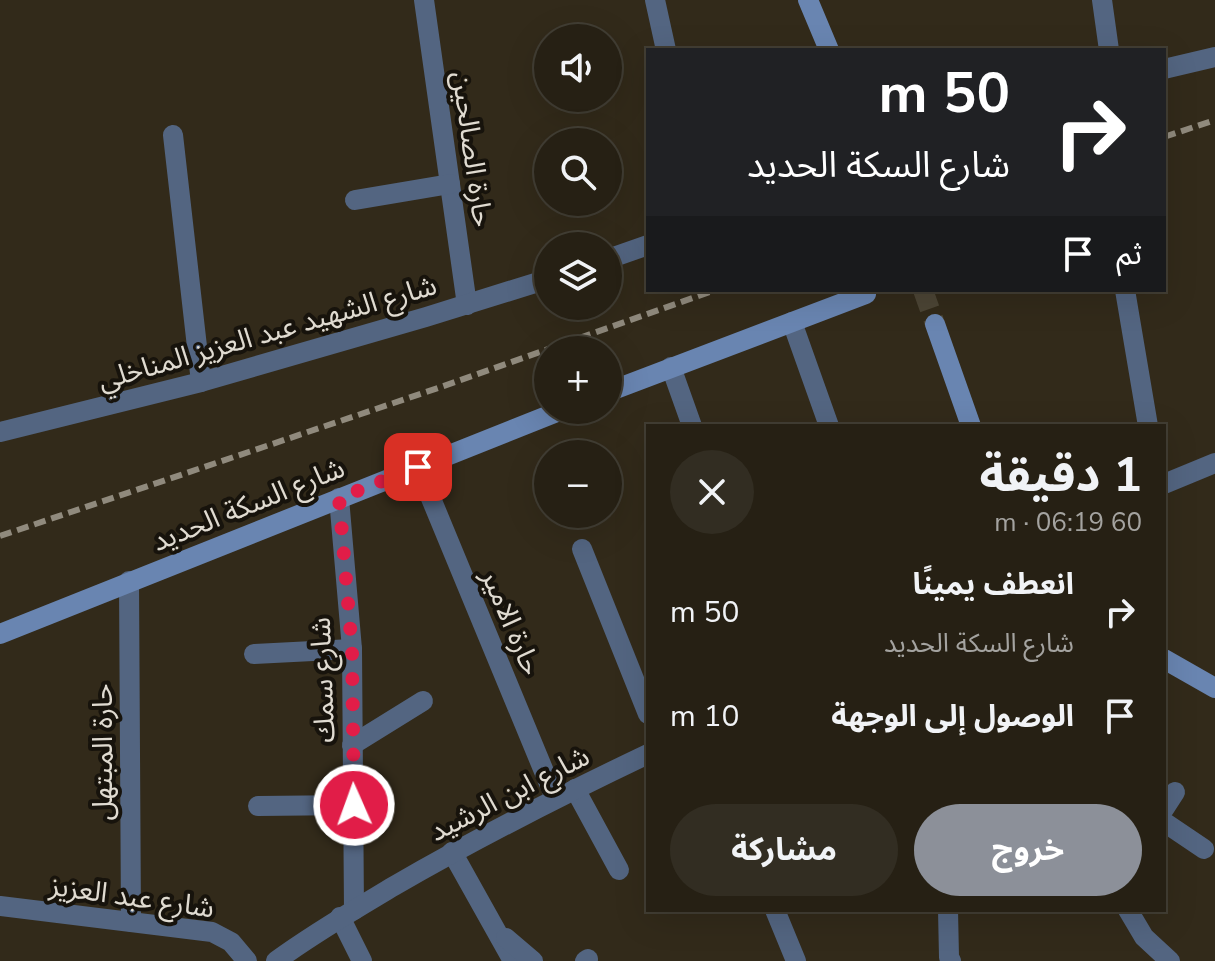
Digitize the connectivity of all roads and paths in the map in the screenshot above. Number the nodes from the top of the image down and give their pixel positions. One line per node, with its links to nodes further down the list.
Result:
1 (424, 0): 11 (street, حارة الصالحين)
2 (655, 0): 5 (street)
3 (808, 0): 6 (street)
4 (1102, 0): 7 (street)
5 (666, 48)
6 (828, 48)
7 (1109, 48)
8 (1215, 57): 9 (street)
9 (1166, 69)
10 (173, 135): 22 (street)
11 (450, 184): 12 (street); 18 (street, حارة الصالحين)
12 (355, 200)
13 (646, 246): 14 (street)
14 (622, 254)
15 (534, 283): 18 (street, شارع الشهيد عبد العزيز المناخلي)
16 (1125, 292): 28 (street)
17 (866, 294): 19 (street)
18 (467, 305): 22 (street, شارع الشهيد عبد العزيز المناخلي)
19 (792, 322): 21 (street); 26 (street)
20 (935, 324): 27 (street)
21 (671, 367): 23 (street); 25 (street)
22 (201, 382): 29 (street, شارع الشهيد عبد العزيز المناخلي)
23 (622, 386)
24 (534, 421): 31 (street, شارع السكة الحديد)
25 (691, 424)
26 (828, 424)
27 (970, 424)
28 (1148, 424)
29 (0, 432)
30 (1215, 463): 32 (street)
31 (418, 467): 33 (street, شارع السكة الحديد); 46 (street, حارة الامير)
32 (1166, 483)
33 (339, 498): 35 (street, شارع السكة الحديد); 37 (street, شارع سمك)
34 (582, 549): 42 (street)
35 (129, 581): 36 (street, شارع السكة الحديد); 58 (street, حارة المبتهل)
36 (0, 634)
37 (352, 649): 38 (street); 43 (street, شارع سمك)
38 (254, 654)
39 (1166, 660): 40 (street)
40 (1215, 688)
41 (423, 701): 43 (street)
42 (646, 709)
43 (352, 745): 47 (street, شارع سمك)
44 (646, 755): 45 (street, شارع ابن الرشيد)
45 (575, 789): 46 (street, شارع ابن الرشيد); 52 (street)
46 (555, 798): 51 (street, شارع ابن الرشيد)
47 (354, 805): 48 (street); 57 (street, شارع سمك)
48 (258, 806)
49 (1166, 823): 50 (street)
50 (1204, 849)
51 (452, 852): 57 (street, شارع ابن الرشيد); 59 (street)
52 (619, 870)
53 (0, 906): 58 (street, شارع عبد العزيز)
54 (776, 912): 60 (street)
55 (948, 912): 66 (street)
56 (1129, 912): 67 (street)
57 (347, 913): 62 (street, شارع ابن الرشيد); 63 (street)
58 (131, 922): 61 (street, شارع عبد العزيز)
59 (495, 928): 64 (street); 65 (street)
60 (793, 960)
61 (247, 961)
62 (276, 961)
63 (362, 961)
64 (513, 961)
65 (533, 961)
66 (951, 961)
67 (1170, 961)

